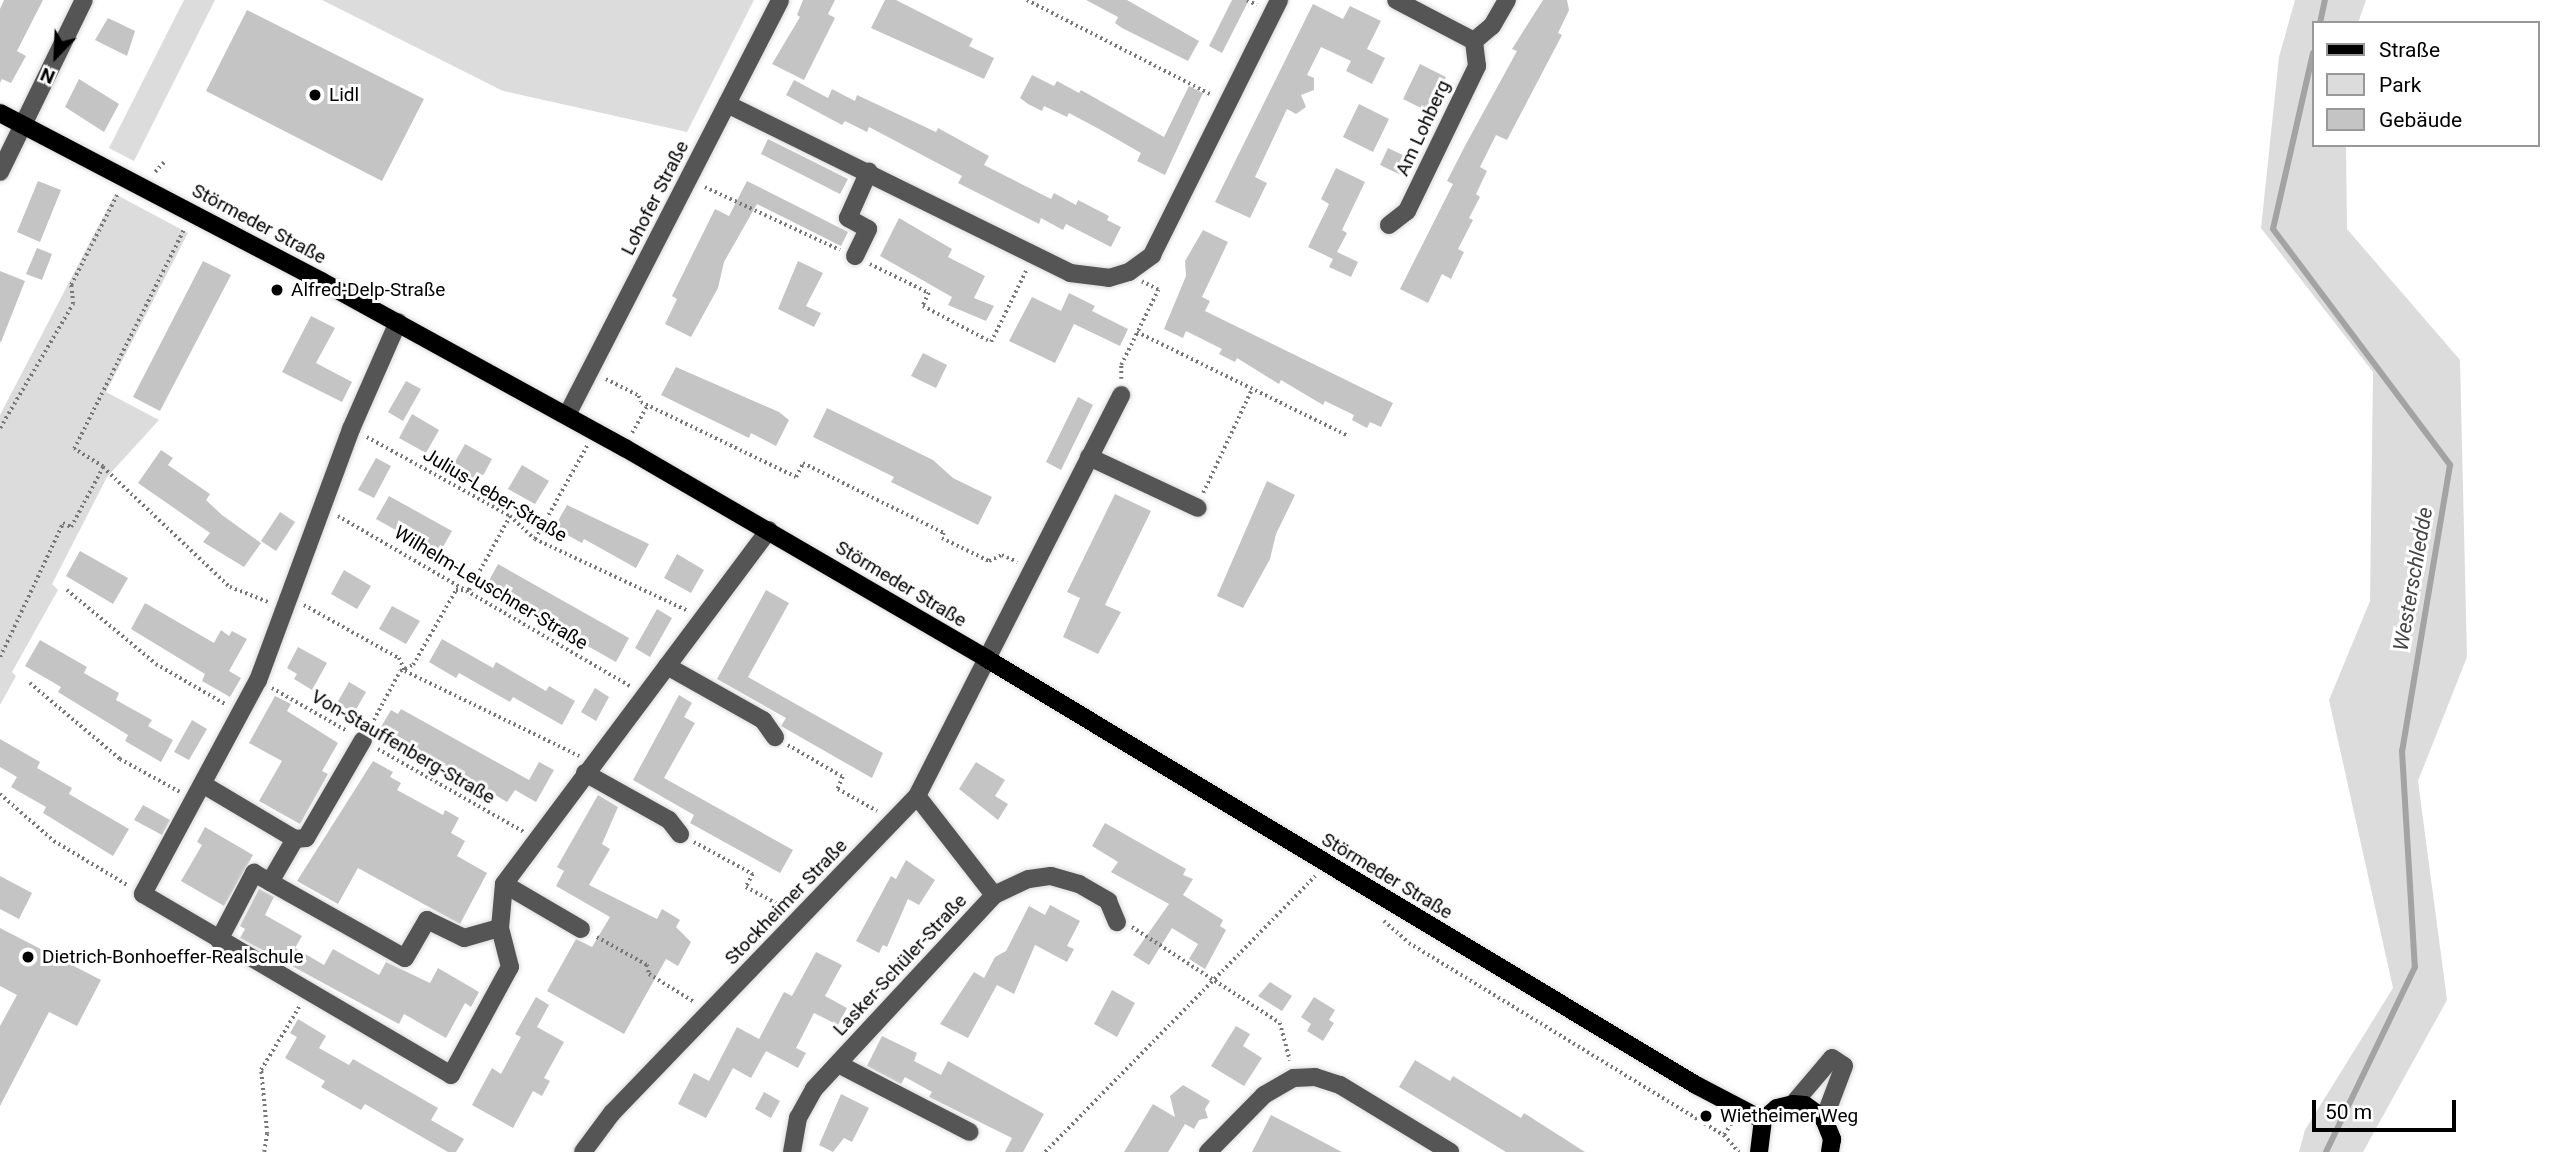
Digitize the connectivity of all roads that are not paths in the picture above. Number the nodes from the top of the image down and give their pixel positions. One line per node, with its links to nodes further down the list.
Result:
1 (83, 0): 9 (street)
2 (780, 0): 7 (street, Lohofer Straße)
3 (1279, 0): 10 (street)
4 (1396, 0): 6 (street)
5 (1507, 0): 6 (street)
6 (1474, 41): 12 (street, Am Lohberg)
7 (727, 104): 10 (street); 16 (street, Lohofer Straße)
8 (0, 113): 9 (main road, Störmeder Straße)
9 (23, 125): 11 (street); 14 (main road, Störmeder Straße)
10 (869, 171): 13 (street)
11 (0, 172)
12 (1390, 225)
13 (855, 256)
14 (398, 322): 16 (main road, Störmeder Straße); 25 (street)
15 (1121, 395): 17 (street, Stockheimer Straße)
16 (567, 415): 19 (main road, Störmeder Straße)
17 (1089, 457): 18 (street); 20 (street, Stockheimer Straße)
18 (1197, 508)
19 (769, 530): 20 (main road, Störmeder Straße); 21 (street)
20 (987, 659): 26 (street, Stockheimer Straße); 39 (main road, Störmeder Straße)
21 (667, 666): 22 (street); 24 (street)
22 (775, 737)
23 (363, 740): 28 (street)
24 (585, 773): 27 (street); 30 (street)
25 (204, 785): 28 (street); 35 (street)
26 (916, 796): 31 (street, Lasker-Schüler-Straße); 41 (street, Stockheimer Straße)
27 (680, 834)
28 (295, 839): 29 (street)
29 (270, 882): 33 (street); 35 (street)
30 (504, 884): 33 (street); 34 (street)
31 (994, 895): 32 (street, Lasker-Schüler-Straße); 36 (street, Lasker-Schüler-Straße)
32 (1117, 922)
33 (500, 928): 35 (street)
34 (582, 929)
35 (219, 940)
36 (838, 1064): 40 (street, Lasker-Schüler-Straße); 42 (street, Lasker-Schüler-Straße)
37 (1793, 1104): 38 (main road); 38 (street); 39 (main road)
38 (1824, 1119): 46 (main road)
39 (1763, 1120): 45 (main road)
40 (970, 1132)
41 (583, 1152)
42 (792, 1152)
43 (1208, 1152): 44 (street)
44 (1450, 1152)
45 (1759, 1152)
46 (1830, 1152)

